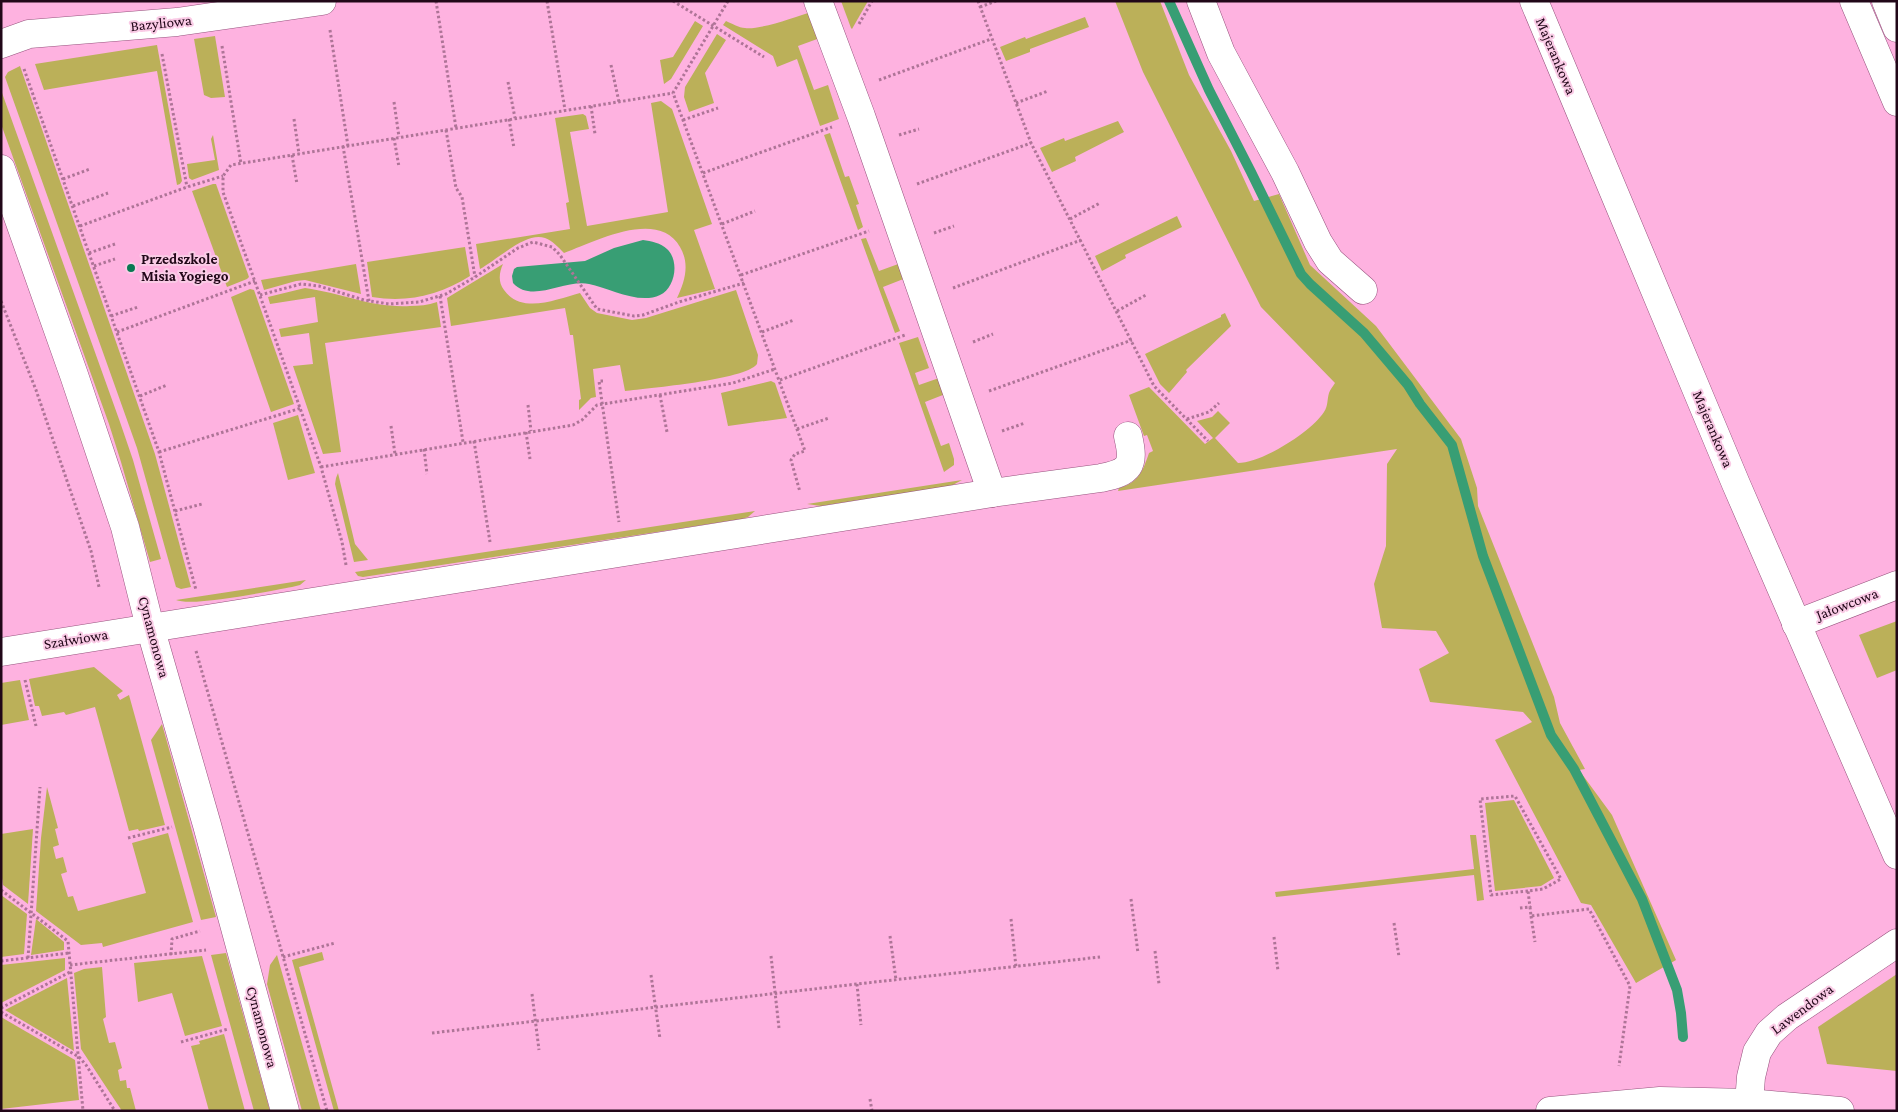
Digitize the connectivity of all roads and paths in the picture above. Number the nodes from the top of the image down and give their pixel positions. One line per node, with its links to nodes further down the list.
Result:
1 (436, 1): 42 (path)
2 (547, 1): 36 (path)
3 (673, 1): 17 (path)
4 (728, 1): 17 (path)
5 (818, 1): 37 (street)
6 (872, 1): 19 (path)
7 (978, 1): 13 (path)
8 (996, 1): 13 (path)
9 (1201, 1): 82 (street)
10 (1534, 1): 139 (street, Majerankowa)
11 (1854, 1): 32 (street)
12 (1886, 1): 18 (street)
13 (980, 7): 20 (path)
14 (325, 11): 15 (street, Bazyliowa); 48 (path)
15 (218, 16): 16 (street, Bazyliowa); 52 (path)
16 (156, 24): 23 (street, Bazyliowa); 61 (path)
17 (713, 26): 21 (path); 29 (path)
18 (1897, 28)
19 (855, 31)
20 (991, 39): 26 (path); 33 (path)
21 (749, 47): 22 (path); 24 (path)
22 (746, 52)
23 (11, 53): 58 (path)
24 (764, 57)
25 (611, 65): 31 (path)
26 (876, 81)
27 (508, 82): 38 (path)
28 (1048, 91): 33 (path)
29 (673, 93): 31 (path); 41 (path)
30 (394, 102): 45 (path)
31 (619, 102): 34 (path)
32 (1897, 102)
33 (1016, 103): 47 (path)
34 (591, 106): 36 (path); 44 (path)
35 (718, 108): 41 (path)
36 (565, 110): 38 (path)
37 (861, 116): 56 (path); 67 (street)
38 (515, 118): 40 (path)
39 (294, 119): 50 (path)
40 (509, 119): 42 (path); 49 (path)
41 (683, 120): 56 (path)
42 (456, 128): 43 (path)
43 (446, 129): 45 (path); 78 (path)
44 (595, 134)
45 (399, 137): 46 (path)
46 (394, 138): 48 (path); 53 (path)
47 (1031, 143): 60 (path); 66 (path)
48 (345, 146): 50 (path); 86 (path)
49 (514, 148)
50 (299, 154): 51 (path)
51 (292, 155): 52 (path); 59 (path)
52 (241, 164): 57 (path)
53 (399, 167)
54 (1, 169): 140 (street, Cynamonowa)
55 (90, 169): 58 (path)
56 (703, 173): 68 (path)
57 (223, 176): 61 (path); 79 (path)
58 (63, 179): 64 (path)
59 (297, 184)
60 (913, 186)
61 (188, 187): 69 (path)
62 (108, 193): 64 (path)
63 (1100, 203): 66 (path)
64 (72, 206): 69 (path)
65 (755, 211): 68 (path)
66 (1070, 218): 72 (path)
67 (898, 221): 77 (path); 92 (street)
68 (722, 224): 77 (path)
69 (80, 226): 74 (path)
70 (954, 226): 71 (path)
71 (930, 235)
72 (1081, 240): 81 (path); 89 (path)
73 (115, 244): 74 (path)
74 (89, 254): 76 (path)
75 (115, 258): 76 (path)
76 (94, 266): 90 (path)
77 (741, 275): 80 (path)
78 (475, 277): 80 (path); 85 (path)
79 (255, 281): 84 (path); 93 (path)
80 (744, 283): 94 (path)
81 (950, 288)
82 (1363, 290)
83 (1146, 295): 89 (path)
84 (260, 296): 86 (path); 108 (path)
85 (440, 296): 86 (path); 121 (path)
86 (369, 301)
87 (1, 302): 135 (path)
88 (138, 307): 90 (path)
89 (1117, 311): 96 (path)
90 (111, 316): 93 (path)
91 (794, 320): 94 (path)
92 (934, 325): 100 (path); 128 (street)
93 (117, 332): 104 (path)
94 (762, 332): 98 (path)
95 (993, 334): 97 (path)
96 (1132, 340): 102 (path); 110 (path)
97 (969, 344)
98 (776, 369): 100 (path); 103 (path)
99 (603, 380): 106 (path)
100 (780, 380): 113 (path)
101 (167, 386): 104 (path)
102 (987, 392)
103 (660, 395): 106 (path); 117 (path)
104 (140, 396): 123 (path)
105 (1219, 403): 110 (path)
106 (602, 404): 114 (path); 132 (path)
107 (528, 405): 114 (path)
108 (301, 408): 123 (path); 126 (path)
109 (829, 418): 113 (path)
110 (1187, 419): 120 (path)
111 (1025, 423): 115 (path)
112 (391, 426): 124 (path)
113 (797, 429): 129 (path)
114 (531, 431): 116 (path)
115 (1000, 431)
116 (526, 432): 119 (path); 125 (path)
117 (666, 432)
118 (1128, 436): 128 (street, Szałwiowa)
119 (474, 440): 121 (path); 133 (path)
120 (1208, 441)
121 (463, 442): 122 (path)
122 (424, 449): 124 (path); 127 (path)
123 (159, 452): 131 (path)
124 (395, 454): 126 (path)
125 (530, 459)
126 (321, 466): 137 (path)
127 (428, 474)
128 (992, 492): 137 (street, Szałwiowa)
129 (801, 494)
130 (202, 504): 131 (path)
131 (175, 511): 136 (path)
132 (620, 528)
133 (490, 547)
134 (1897, 585): 139 (street, Jałowcowa)
135 (99, 587)
136 (197, 593)
137 (351, 595): 138 (street, Szałwiowa)
138 (187, 621): 140 (street, Szałwiowa); 169 (path)
139 (1796, 624): 147 (street, Majerankowa)
140 (150, 627): 141 (street, Szałwiowa); 201 (street, Cynamonowa)
141 (1, 652)
142 (23, 674): 143 (path)
143 (36, 726)
144 (40, 787): 153 (path)
145 (172, 826): 146 (path)
146 (128, 838)
147 (1897, 855)
148 (1, 889): 153 (path)
149 (1528, 890): 149 (path); 151 (path)
150 (1131, 899): 166 (path)
151 (1530, 907): 152 (path); 154 (path)
152 (1520, 908)
153 (32, 912): 165 (path); 171 (path)
154 (1531, 916): 160 (path); 195 (path)
155 (1011, 920): 175 (path)
156 (1394, 923): 170 (path)
157 (200, 930): 167 (path)
158 (890, 936): 179 (path)
159 (1274, 937): 176 (path)
160 (1535, 942)
161 (335, 943): 169 (path)
162 (1897, 943): 197 (street, Lawendowa)
163 (206, 950): 167 (path)
164 (1155, 951): 181 (path)
165 (69, 953): 171 (path); 174 (path)
166 (1138, 953)
167 (171, 955): 174 (path)
168 (771, 956): 182 (path)
169 (283, 957): 202 (path)
170 (1398, 957)
171 (28, 958): 173 (path)
172 (1100, 958): 175 (path)
173 (1, 961)
174 (70, 965): 177 (path)
175 (1016, 967): 179 (path)
176 (1278, 971)
177 (70, 972): 185 (path); 194 (path)
178 (651, 975): 184 (path)
179 (896, 980): 180 (path)
180 (857, 984): 182 (path); 187 (path)
181 (1159, 984)
182 (776, 993): 184 (path); 188 (path)
183 (532, 994): 186 (path)
184 (656, 1007): 186 (path); 191 (path)
185 (1, 1010): 194 (path)
186 (535, 1021): 190 (path); 193 (path)
187 (862, 1025)
188 (780, 1028)
189 (228, 1029): 192 (path)
190 (432, 1033)
191 (660, 1039)
192 (181, 1042)
193 (539, 1050)
194 (79, 1057): 199 (path); 200 (path)
195 (1619, 1066)
196 (870, 1099): 203 (path)
197 (1749, 1103): 198 (street); 205 (street)
198 (1628, 1107): 204 (street)
199 (83, 1111)
200 (115, 1111)
201 (285, 1111)
202 (327, 1111)
203 (872, 1111)
204 (1550, 1111)
205 (1840, 1111)

